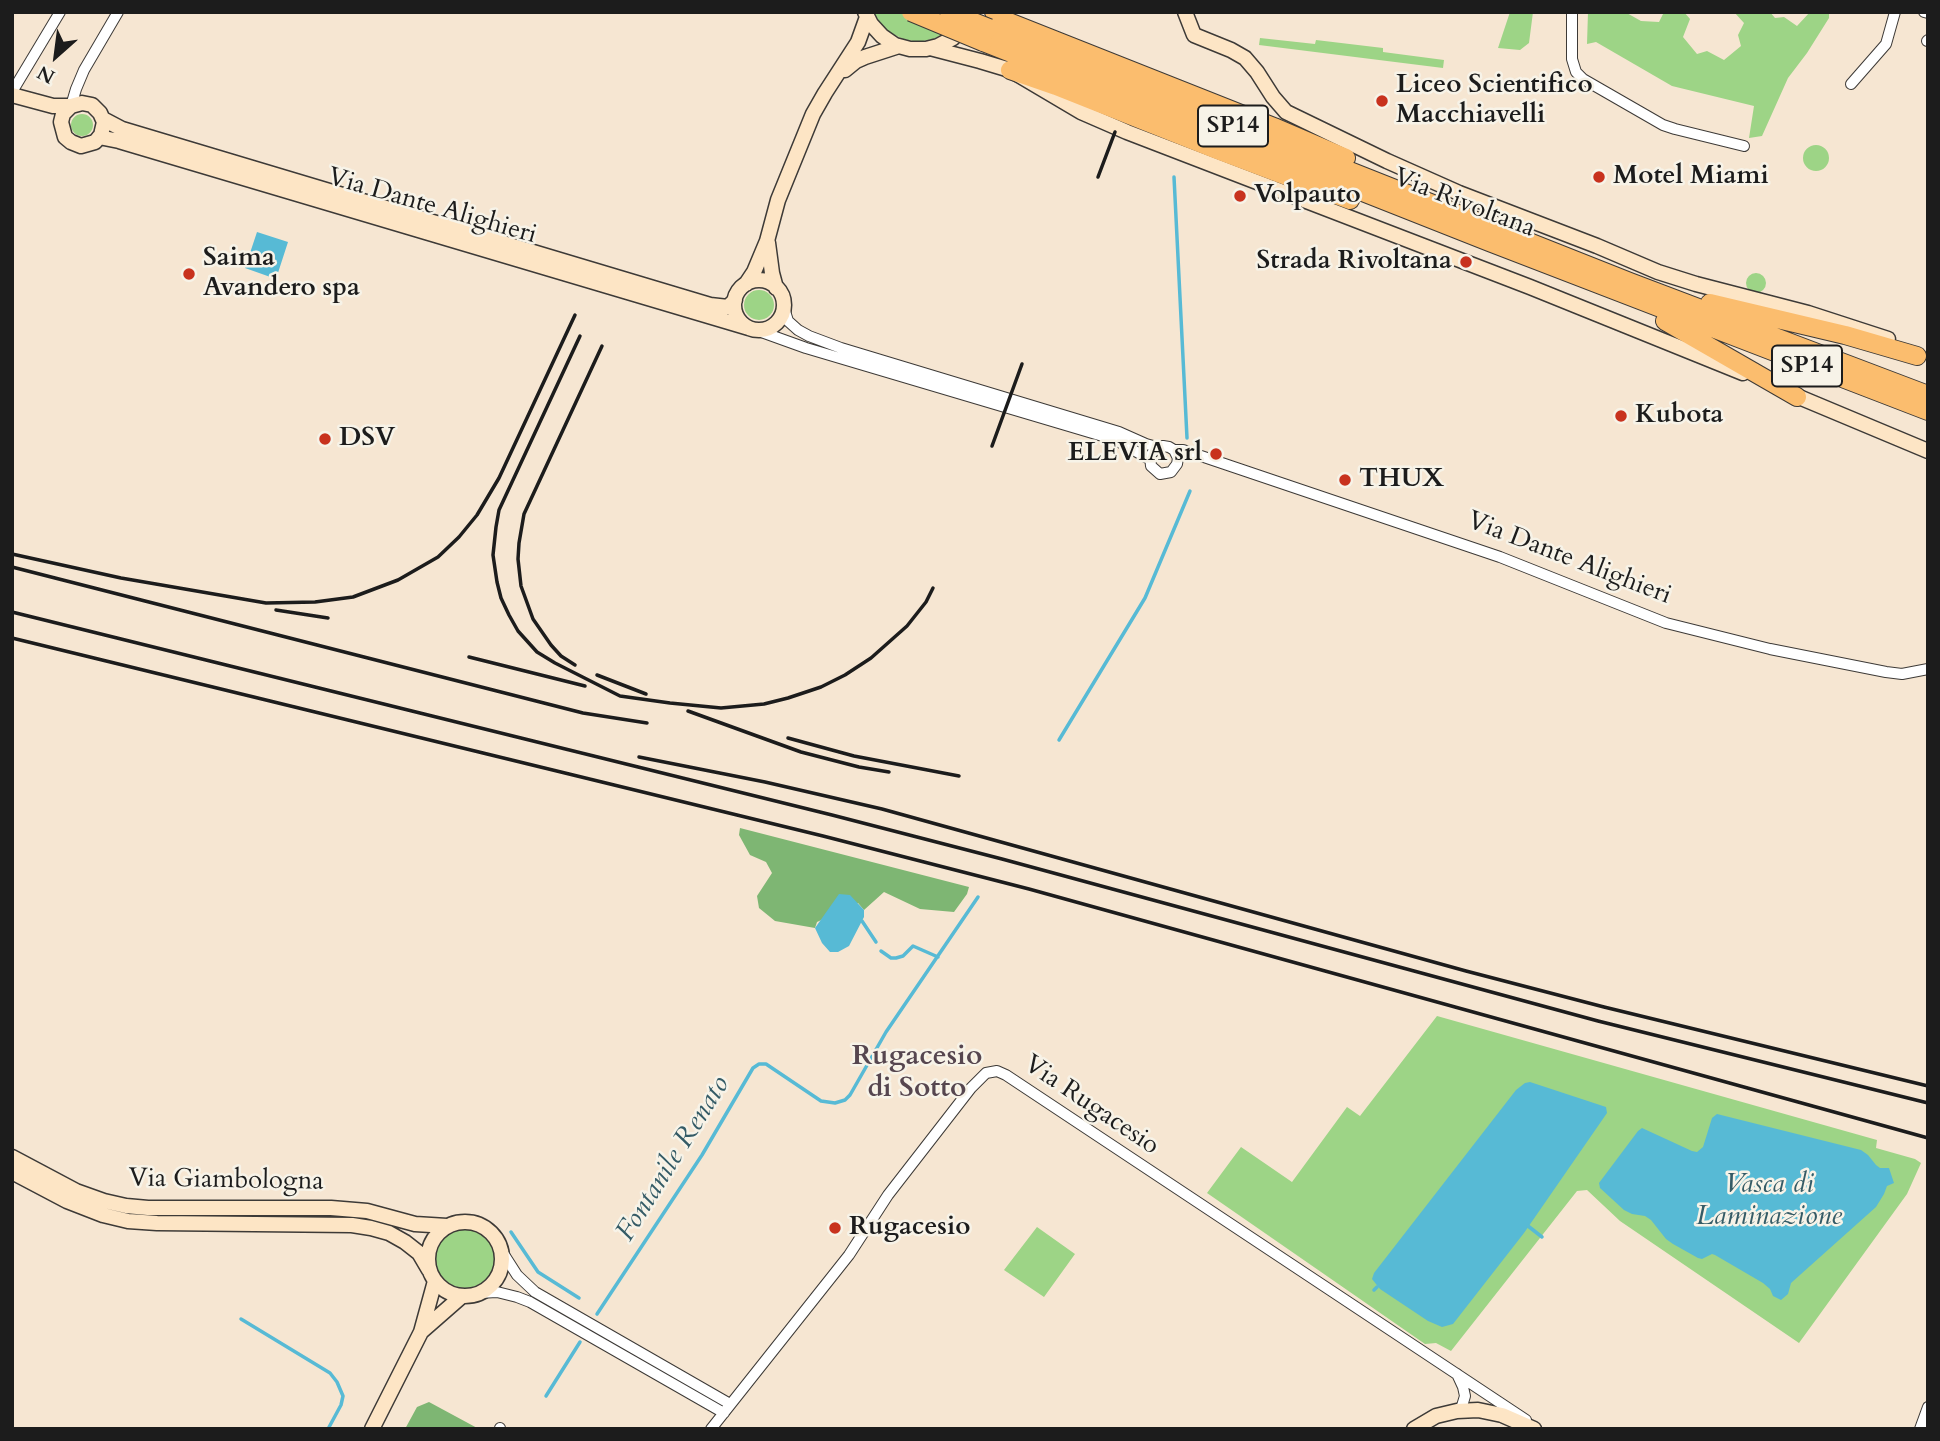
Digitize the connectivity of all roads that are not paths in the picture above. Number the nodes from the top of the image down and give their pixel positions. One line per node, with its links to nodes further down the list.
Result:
1 (60, 12): 17 (street)
2 (118, 12): 13 (street)
3 (911, 12): 10 (highway, SP14, bridge)
4 (949, 12): 10 (highway, SP14, bridge)
5 (971, 12): 12 (street)
6 (1185, 12): 35 (street)
7 (1572, 12): 24 (street)
8 (1895, 12): 16 (street)
9 (866, 15): 11 (street); 15 (street)
10 (989, 27): 25 (highway, Via Rivoltana / SP14); 28 (highway, Via Rivoltana / SP14)
11 (899, 46): 12 (street); 15 (street)
12 (930, 48): 14 (street, SP14)
13 (84, 70): 19 (street); 20 (street)
14 (1010, 70): 25 (highway, SP14); 37 (street)
15 (833, 80): 26 (street)
16 (1851, 84)
17 (12, 93): 18 (street, Via Dante Alighieri)
18 (39, 102): 20 (street, Via Dante Alighieri); 22 (street, Via Dante Alighieri)
19 (92, 105): 20 (street, Via Dante Alighieri); 21 (street, Via Dante Alighieri)
20 (71, 106): 22 (street)
21 (103, 119): 23 (street); 31 (street, Via Dante Alighieri)
22 (61, 122): 23 (street, Via Dante Alighieri)
23 (99, 137): 33 (street, Via Dante Alighieri)
24 (1744, 146)
25 (1445, 225): 27 (highway, Via Rivoltana / SP14)
26 (767, 241): 29 (street); 30 (street)
27 (1489, 242): 37 (highway, SP14); 39 (highway, Via Rivoltana / SP14)
28 (1573, 260): 35 (highway, SP14); 36 (highway, Via Rivoltana / SP14)
29 (746, 284): 30 (street); 31 (street)
30 (776, 288): 32 (street)
31 (735, 300): 33 (street)
32 (784, 308): 33 (street); 34 (street, Via Dante Alighieri)
33 (753, 329): 34 (street, Via Dante Alighieri)
34 (839, 353): 38 (street, Via Dante Alighieri)
35 (1922, 358)
36 (1928, 396)
37 (1797, 397): 42 (street)
38 (1022, 407): 40 (street, Via Dante Alighieri); 44 (street, Via Dante Alighieri)
39 (1928, 411)
40 (1157, 447): 41 (street); 44 (street)
41 (1174, 450): 43 (street, Via Dante Alighieri); 45 (street)
42 (1928, 451)
43 (1201, 456): 45 (street); 46 (street, Via Dante Alighieri)
44 (1149, 459): 45 (street)
45 (1177, 464)
46 (1928, 669)
47 (12, 1157): 49 (street, Via Giambologna)
48 (12, 1172): 51 (street, Via Giambologna)
49 (447, 1226): 50 (street); 51 (street)
50 (501, 1250): 52 (street); 58 (street)
51 (432, 1276): 53 (street); 54 (street)
52 (479, 1293): 53 (street); 58 (street)
53 (461, 1296): 54 (street)
54 (421, 1332): 59 (street)
55 (1453, 1371): 56 (street); 58 (street, Via Rugacesio); 63 (street)
56 (1461, 1407): 61 (street); 62 (street)
57 (1928, 1407): 64 (street)
58 (727, 1409): 60 (street, Via Rugacesio)
59 (372, 1429)
60 (711, 1429)
61 (1414, 1429)
62 (1534, 1429)
63 (1540, 1429)
64 (1920, 1429)

